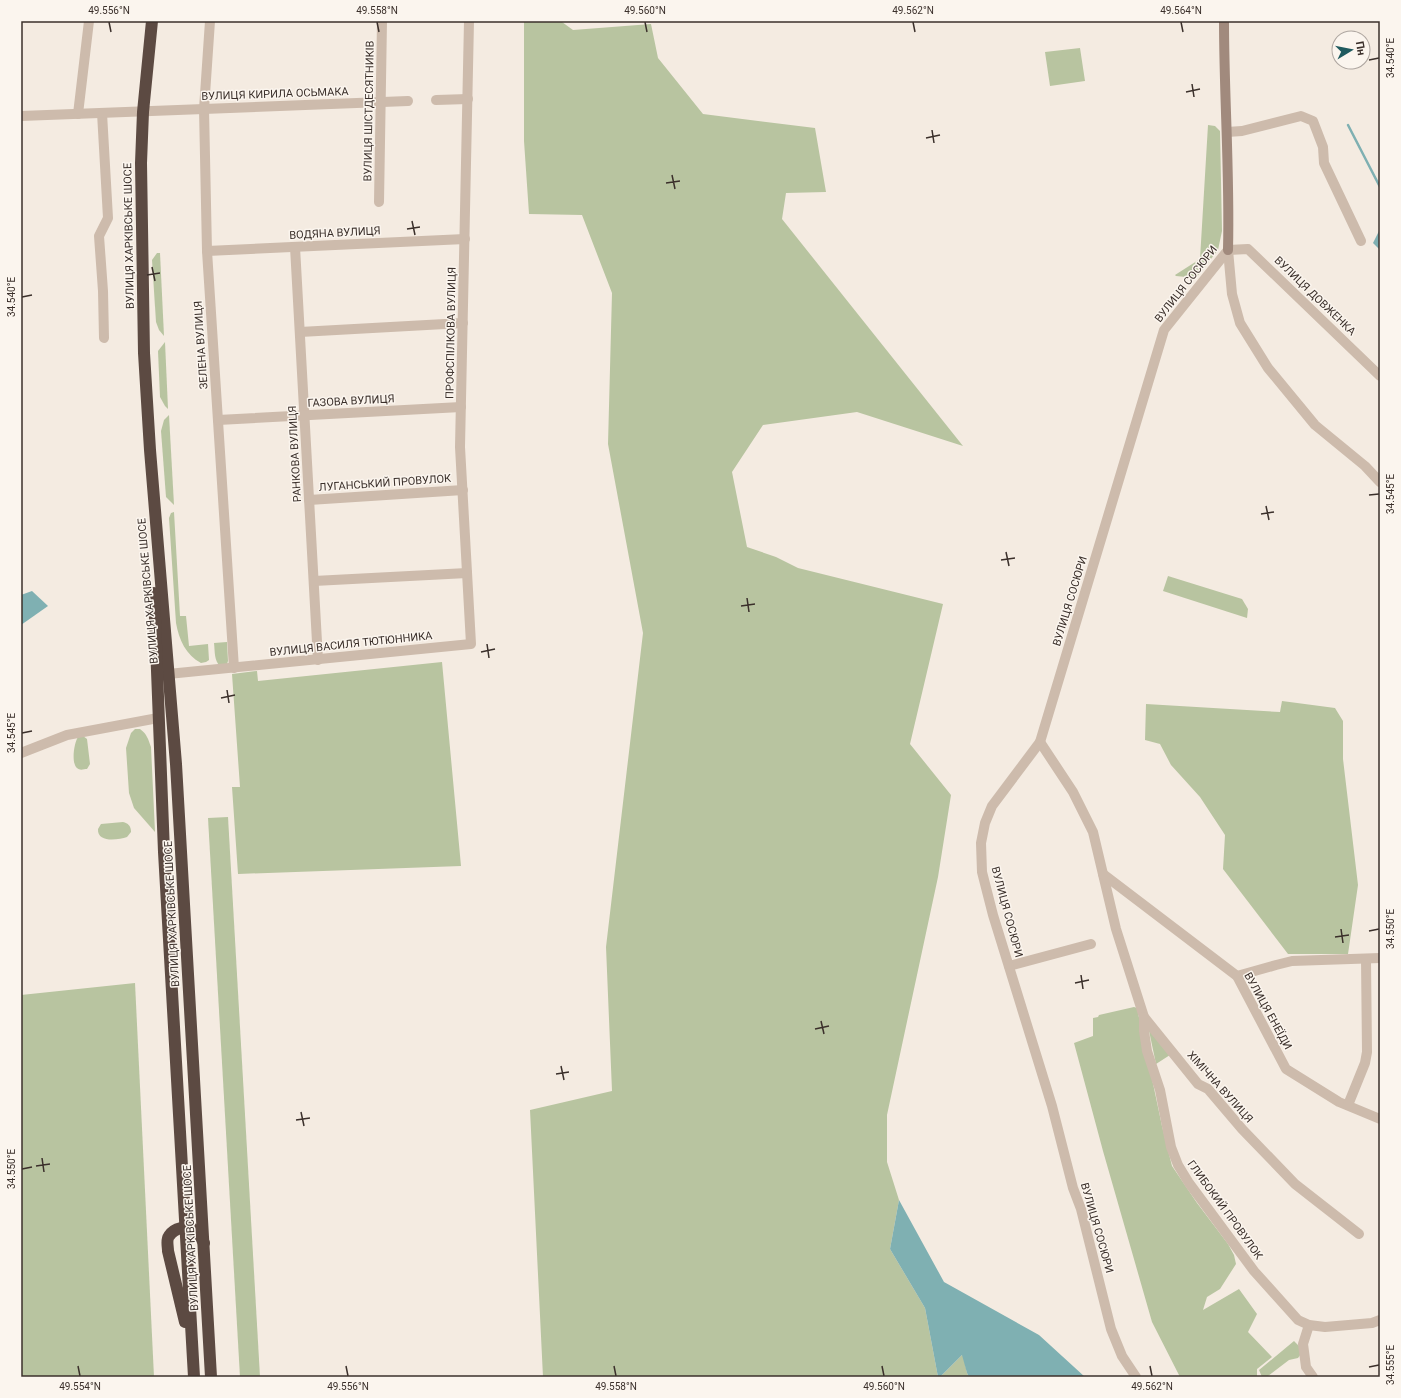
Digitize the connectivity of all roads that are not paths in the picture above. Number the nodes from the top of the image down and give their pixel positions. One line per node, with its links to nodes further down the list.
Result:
1 (89, 21): 14 (street)
2 (152, 21): 12 (highway, ВУЛИЦЯ ХАРКІВСЬКЕ ШОСЕ)
3 (210, 21): 11 (street, ЗЕЛЕНА ВУЛИЦЯ)
4 (382, 21): 10 (street, ВУЛИЦЯ ШІСТДЕСЯТНИКІВ)
5 (469, 21): 7 (street, ПРОФСПІЛКОВА ВУЛИЦЯ)
6 (1224, 21): 16 (street)
7 (468, 99): 8 (street); 18 (street, ПРОФСПІЛКОВА ВУЛИЦЯ)
8 (436, 100)
9 (408, 101): 10 (street, ВУЛИЦЯ КИРИЛА ОСЬМАКА)
10 (381, 102): 11 (street, ВУЛИЦЯ КИРИЛА ОСЬМАКА); 17 (street, ВУЛИЦЯ ШІСТДЕСЯТНИКІВ)
11 (204, 109): 12 (street, ВУЛИЦЯ КИРИЛА ОСЬМАКА); 22 (street, ЗЕЛЕНА ВУЛИЦЯ)
12 (143, 112): 13 (street, ВУЛИЦЯ КИРИЛА ОСЬМАКА); 38 (highway, ВУЛИЦЯ ХАРКІВСЬКЕ ШОСЕ)
13 (102, 113): 14 (street, ВУЛИЦЯ КИРИЛА ОСЬМАКА); 25 (street)
14 (78, 114): 15 (street, ВУЛИЦЯ КИРИЛА ОСЬМАКА)
15 (21, 116)
16 (1227, 132): 19 (street); 21 (street)
17 (379, 202)
18 (465, 239): 20 (street, ВОДЯНА ВУЛИЦЯ); 23 (street, ПРОФСПІЛКОВА ВУЛИЦЯ)
19 (1361, 241)
20 (295, 247): 22 (street, ВОДЯНА ВУЛИЦЯ); 24 (street, РАНКОВА ВУЛИЦЯ)
21 (1228, 250): 26 (street, ВУЛИЦЯ ДОВЖЕНКА); 30 (street); 40 (street, ВУЛИЦЯ СОСЮРИ)
22 (207, 251): 29 (street, ЗЕЛЕНА ВУЛИЦЯ)
23 (463, 323): 24 (street); 27 (street, ПРОФСПІЛКОВА ВУЛИЦЯ)
24 (300, 332): 28 (street, РАНКОВА ВУЛИЦЯ)
25 (104, 338)
26 (1380, 376)
27 (461, 407): 28 (street, ГАЗОВА ВУЛИЦЯ); 31 (street, ПРОФСПІЛКОВА ВУЛИЦЯ)
28 (304, 416): 29 (street, ГАЗОВА ВУЛИЦЯ); 32 (street, РАНКОВА ВУЛИЦЯ)
29 (218, 420): 37 (street, ЗЕЛЕНА ВУЛИЦЯ)
30 (1380, 482)
31 (463, 490): 32 (street, ЛУГАНСЬКИЙ ПРОВУЛОК); 33 (street, ПРОФСПІЛКОВА ВУЛИЦЯ)
32 (309, 500): 34 (street, РАНКОВА ВУЛИЦЯ)
33 (467, 573): 34 (street); 35 (street, ПРОФСПІЛКОВА ВУЛИЦЯ)
34 (314, 581): 36 (street, РАНКОВА ВУЛИЦЯ)
35 (471, 644): 36 (street, ВУЛИЦЯ ВАСИЛЯ ТЮТЮННИКА)
36 (318, 660): 37 (street, ВУЛИЦЯ ВАСИЛЯ ТЮТЮННИКА)
37 (234, 668): 38 (street, ВУЛИЦЯ ВАСИЛЯ ТЮТЮННИКА)
38 (163, 675): 39 (highway, ВУЛИЦЯ ХАРКІВСЬКЕ ШОСЕ); 53 (highway, ВУЛИЦЯ ХАРКІВСЬКЕ ШОСЕ)
39 (158, 718): 41 (street); 51 (highway, ВУЛИЦЯ ХАРКІВСЬКЕ ШОСЕ)
40 (1040, 742): 42 (street); 46 (street, ВУЛИЦЯ СОСЮРИ)
41 (21, 753)
42 (1103, 874): 47 (street, ВУЛИЦЯ ЕНЕЇДИ); 48 (street, ХІМІЧНА ВУЛИЦЯ)
43 (1091, 944): 46 (street, ВУЛИЦЯ СОСЮРИ)
44 (1380, 958): 45 (street)
45 (1366, 959): 47 (street); 49 (street)
46 (1009, 966): 59 (street, ВУЛИЦЯ СОСЮРИ)
47 (1237, 976): 49 (street, ВУЛИЦЯ ЕНЕЇДИ)
48 (1144, 1017): 52 (street, ХІМІЧНА ВУЛИЦЯ); 55 (street, ГЛИБОКИЙ ПРОВУЛОК)
49 (1348, 1105): 50 (street, ВУЛИЦЯ ЕНЕЇДИ)
50 (1380, 1119)
51 (185, 1228): 53 (highway); 56 (highway, ВУЛИЦЯ ХАРКІВСЬКЕ ШОСЕ); 56 (highway)
52 (1359, 1234)
53 (204, 1243): 58 (highway, ВУЛИЦЯ ХАРКІВСЬКЕ ШОСЕ)
54 (1380, 1320): 55 (street)
55 (1308, 1325): 60 (street)
56 (192, 1351): 57 (highway, ВУЛИЦЯ ХАРКІВСЬКЕ ШОСЕ)
57 (194, 1377)
58 (212, 1377)
59 (1136, 1377)
60 (1313, 1377)

